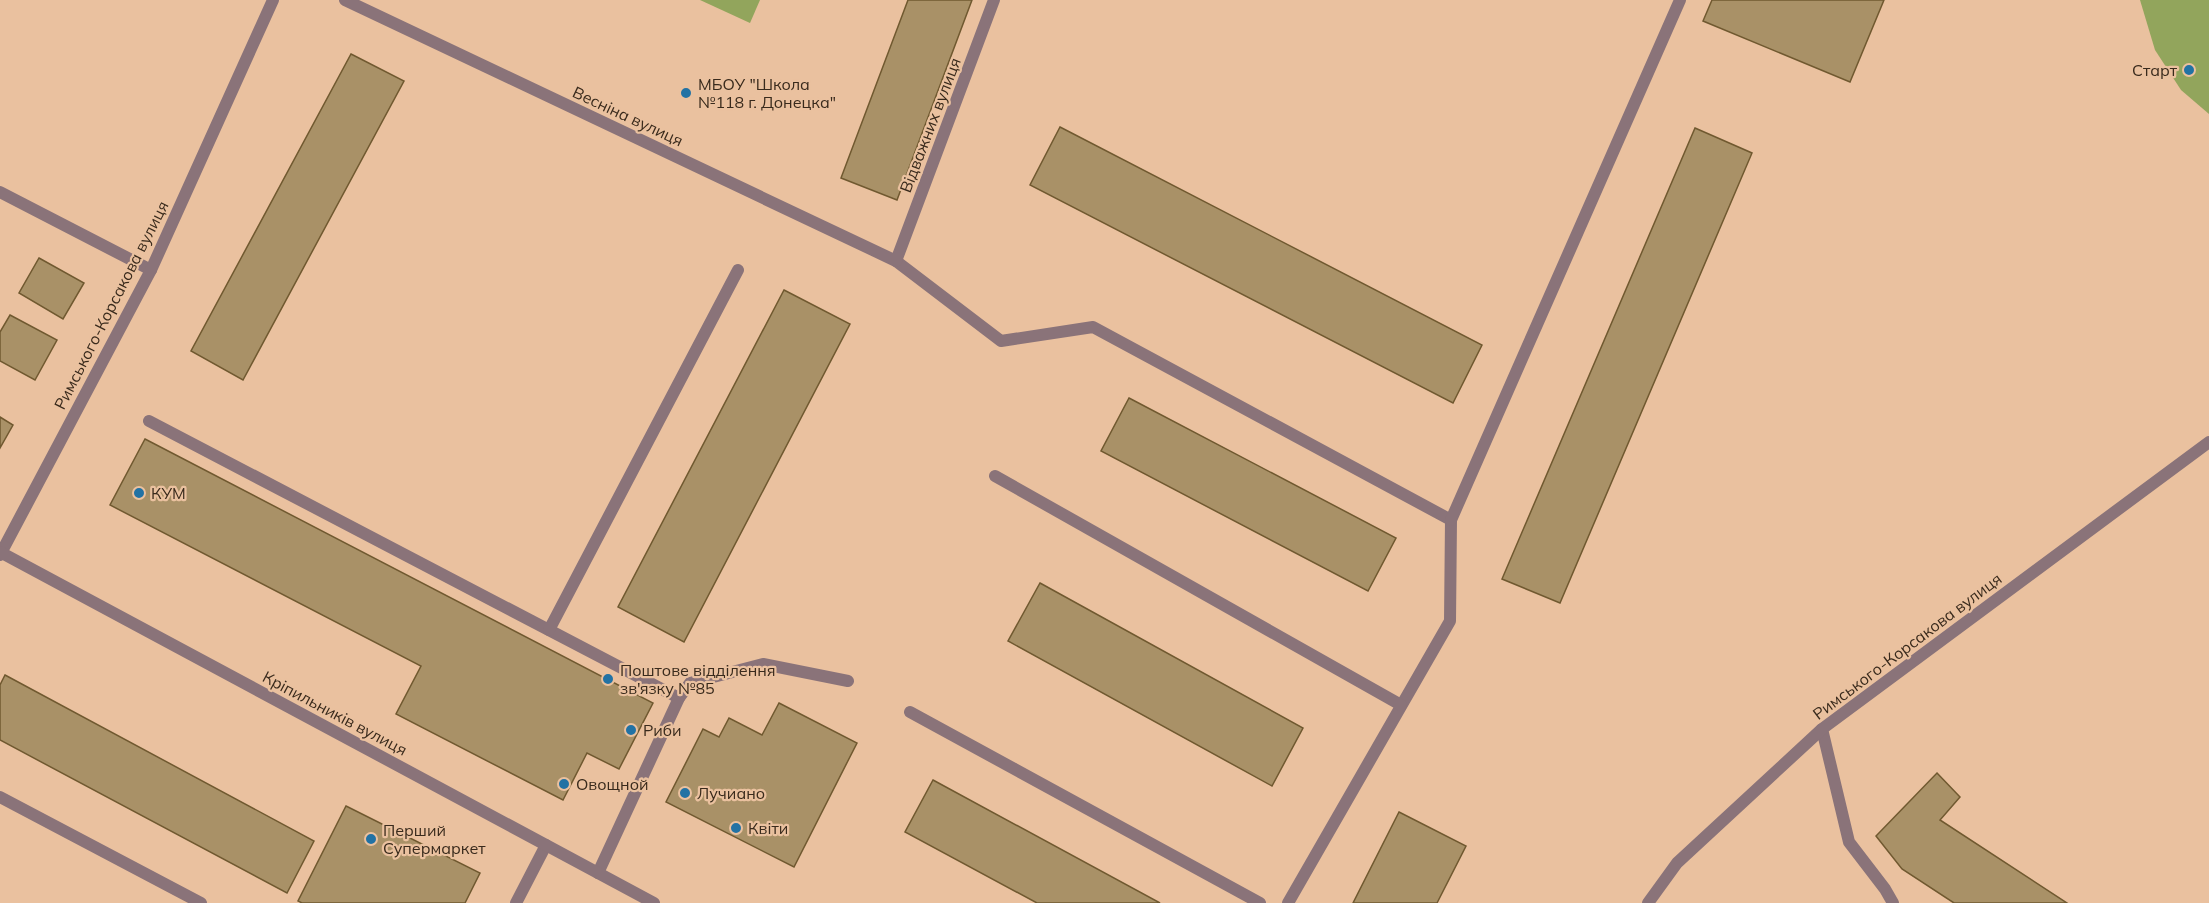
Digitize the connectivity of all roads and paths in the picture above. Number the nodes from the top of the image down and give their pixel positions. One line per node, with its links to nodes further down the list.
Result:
1 (273, 0): 7 (street, Римського-Корсакова вулиця)
2 (345, 0): 6 (street, Весніна вулиця)
3 (994, 0): 6 (street, Відважних вулиця)
4 (1680, 0): 12 (street)
5 (0, 192): 7 (street)
6 (896, 261): 12 (street, Весніна вулиця)
7 (151, 270): 13 (street, Римського-Корсакова вулиця)
8 (738, 270): 14 (street)
9 (148, 421): 14 (street)
10 (2209, 442): 19 (street, Римського-Корсакова вулиця)
11 (995, 476): 17 (street)
12 (1451, 520): 17 (street)
13 (0, 553): 21 (street, Кріпильників вулиця)
14 (549, 630): 16 (street)
15 (848, 681): 16 (street)
16 (679, 698): 22 (street)
17 (1401, 705): 27 (street)
18 (910, 712): 26 (street)
19 (1822, 729): 28 (street, Римського-Корсакова вулиця); 29 (street)
20 (0, 797): 23 (street)
21 (546, 845): 22 (street, Кріпильників вулиця); 24 (street)
22 (598, 873): 25 (street, Кріпильників вулиця)
23 (201, 903)
24 (516, 903)
25 (654, 903)
26 (1260, 903)
27 (1288, 903)
28 (1648, 903)
29 (1893, 903)

